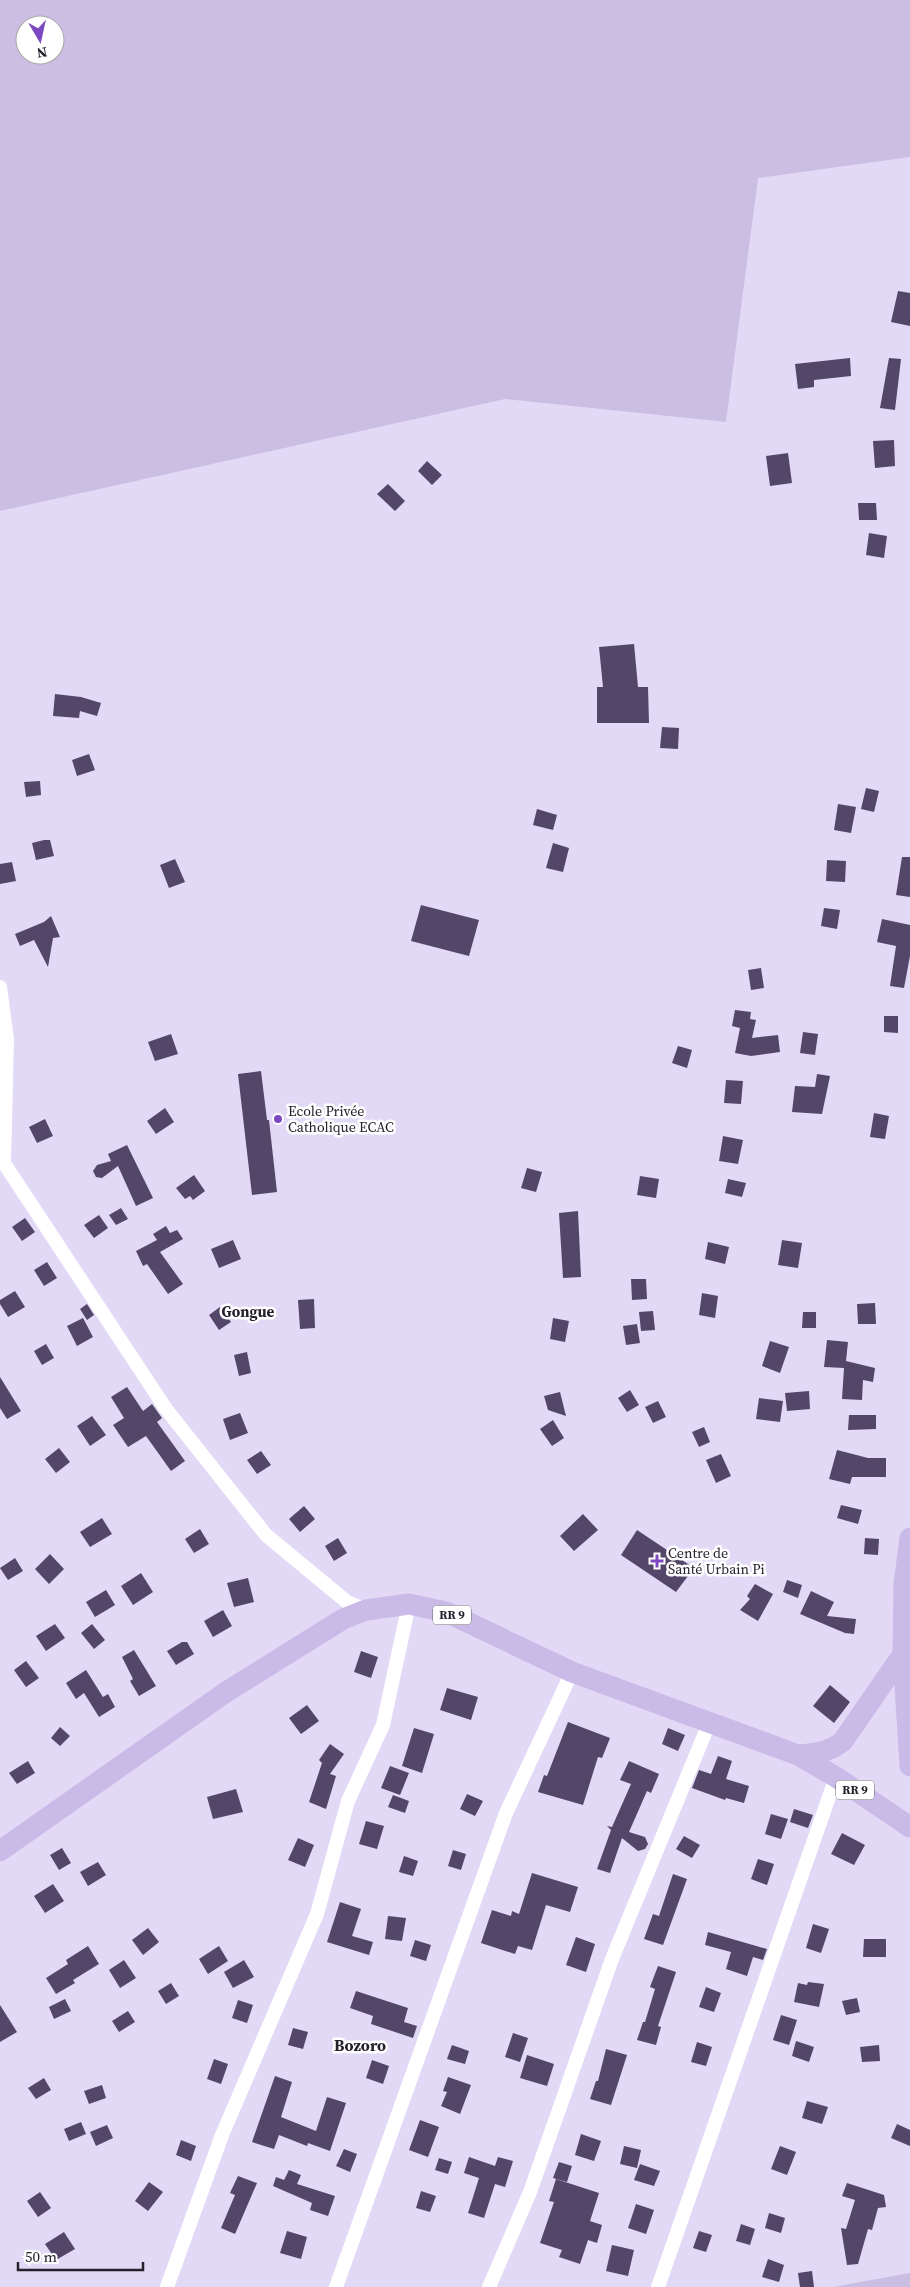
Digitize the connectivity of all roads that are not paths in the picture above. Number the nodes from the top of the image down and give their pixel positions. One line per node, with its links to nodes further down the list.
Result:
1 (0, 987): 2 (street)
2 (2, 1160): 5 (street)
3 (910, 1538): 6 (main road)
4 (409, 1604): 5 (main road, RR 9); 7 (main road, RR 9); 14 (street)
5 (366, 1610): 13 (main road, RR 9)
6 (903, 1654): 9 (main road, RR 9); 10 (main road)
7 (572, 1672): 8 (main road, RR 9); 15 (street)
8 (710, 1721): 9 (main road, RR 9); 16 (street)
9 (798, 1755): 11 (main road, RR 9)
10 (910, 1766)
11 (836, 1777): 12 (main road, RR 9); 17 (street)
12 (910, 1827)
13 (0, 1851)
14 (167, 2287)
15 (336, 2287)
16 (489, 2287)
17 (658, 2287)

